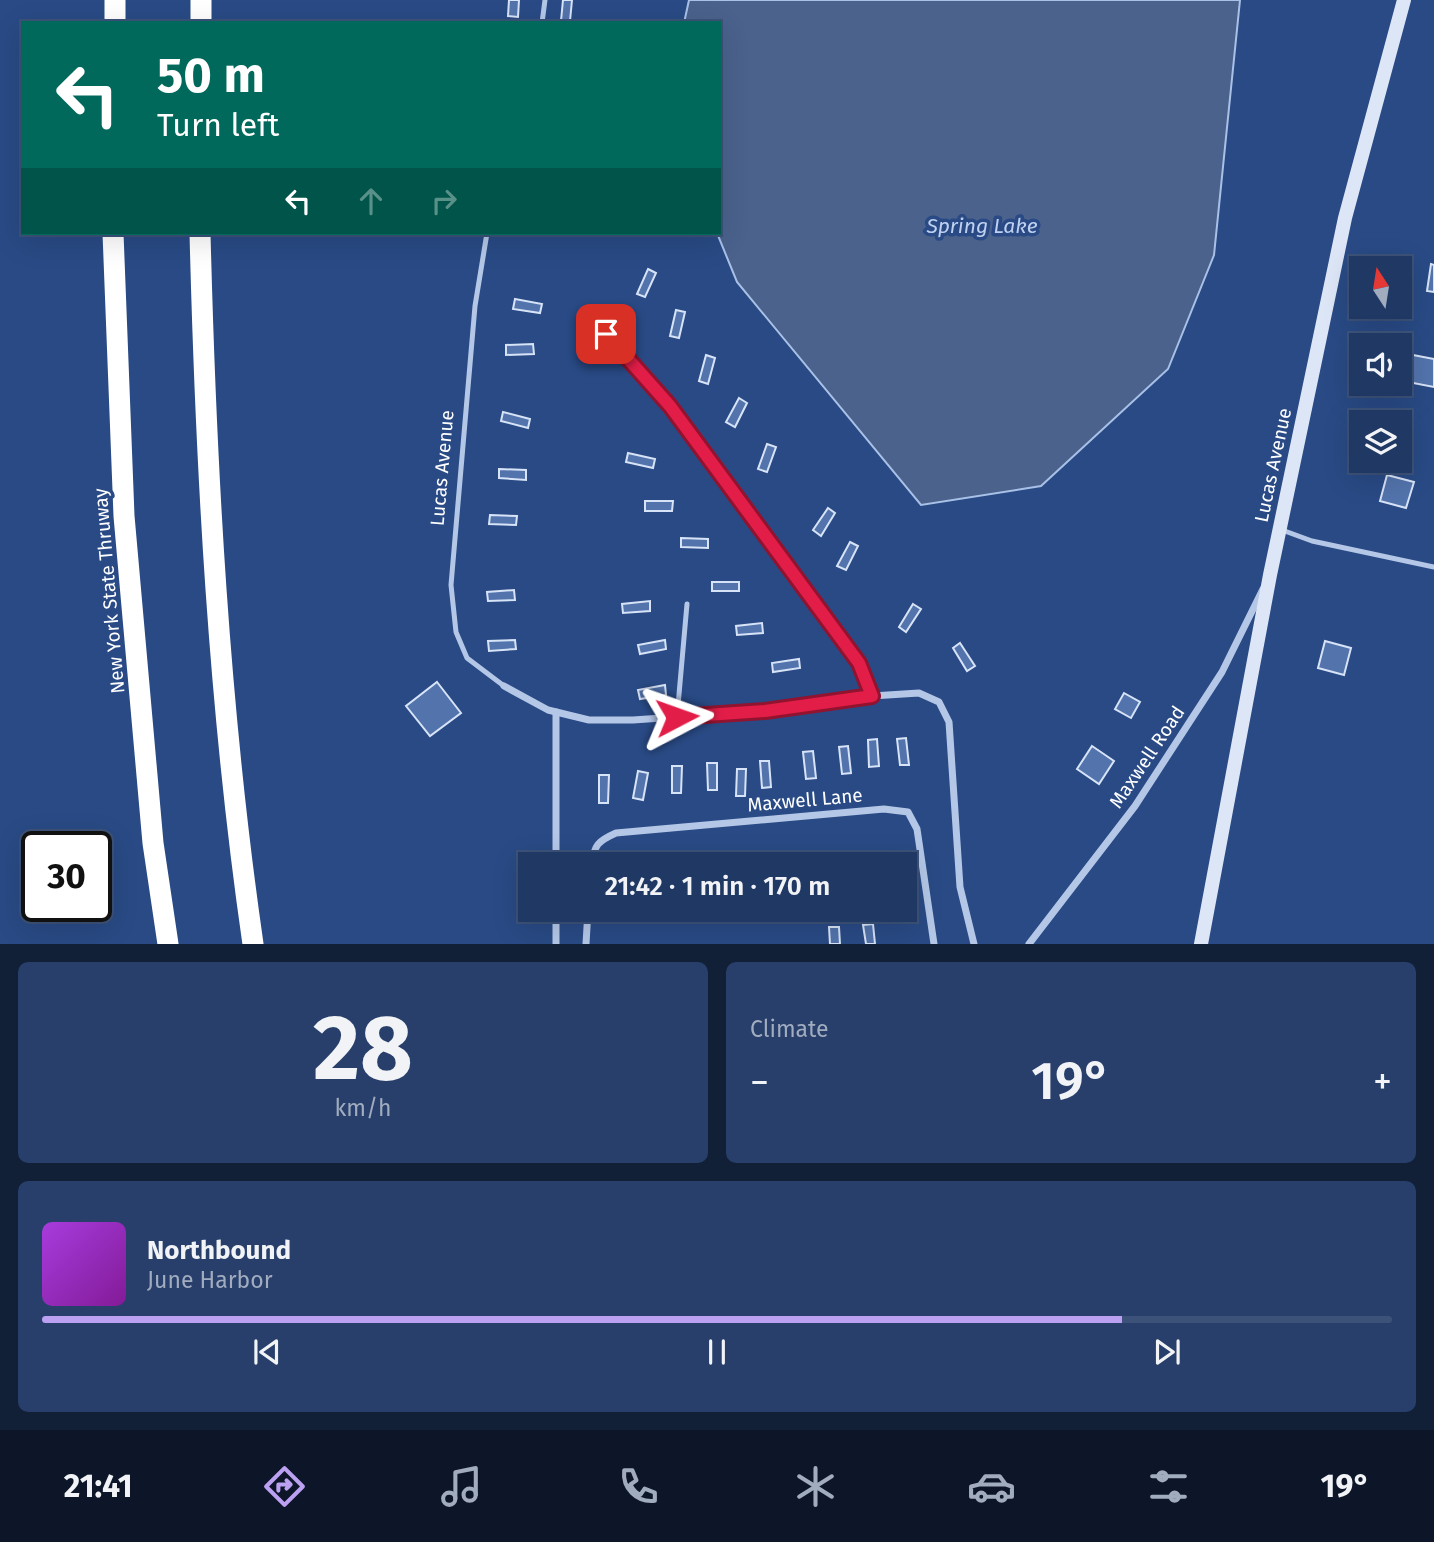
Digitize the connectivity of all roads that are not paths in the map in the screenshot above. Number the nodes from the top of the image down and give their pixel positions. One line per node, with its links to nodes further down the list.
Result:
1 (115, 0): 5 (highway)
2 (201, 0): 6 (highway)
3 (545, 0): 7 (lane)
4 (1404, 0): 12 (street, Lucas Avenue)
5 (115, 21)
6 (201, 21)
7 (542, 21)
8 (113, 235): 24 (highway, New York State Thruway)
9 (200, 235): 25 (highway)
10 (487, 235): 16 (lane, Lucas Avenue)
11 (606, 334): 17 (lane)
12 (1279, 529): 13 (lane); 14 (street, Lucas Avenue)
13 (1434, 566)
14 (1270, 575): 30 (street, Maxwell Road); 31 (street, Lucas Avenue)
15 (687, 604): 19 (lane)
16 (505, 686): 18 (street)
17 (872, 696): 19 (street); 29 (street)
18 (556, 712): 19 (street); 20 (street)
19 (677, 717)
20 (556, 852)
21 (593, 852): 28 (street, Maxwell Lane)
22 (556, 922): 26 (street)
23 (587, 922): 27 (street)
24 (167, 943)
25 (253, 943)
26 (556, 943)
27 (586, 943)
28 (934, 943)
29 (974, 943)
30 (1029, 943)
31 (1202, 943)

